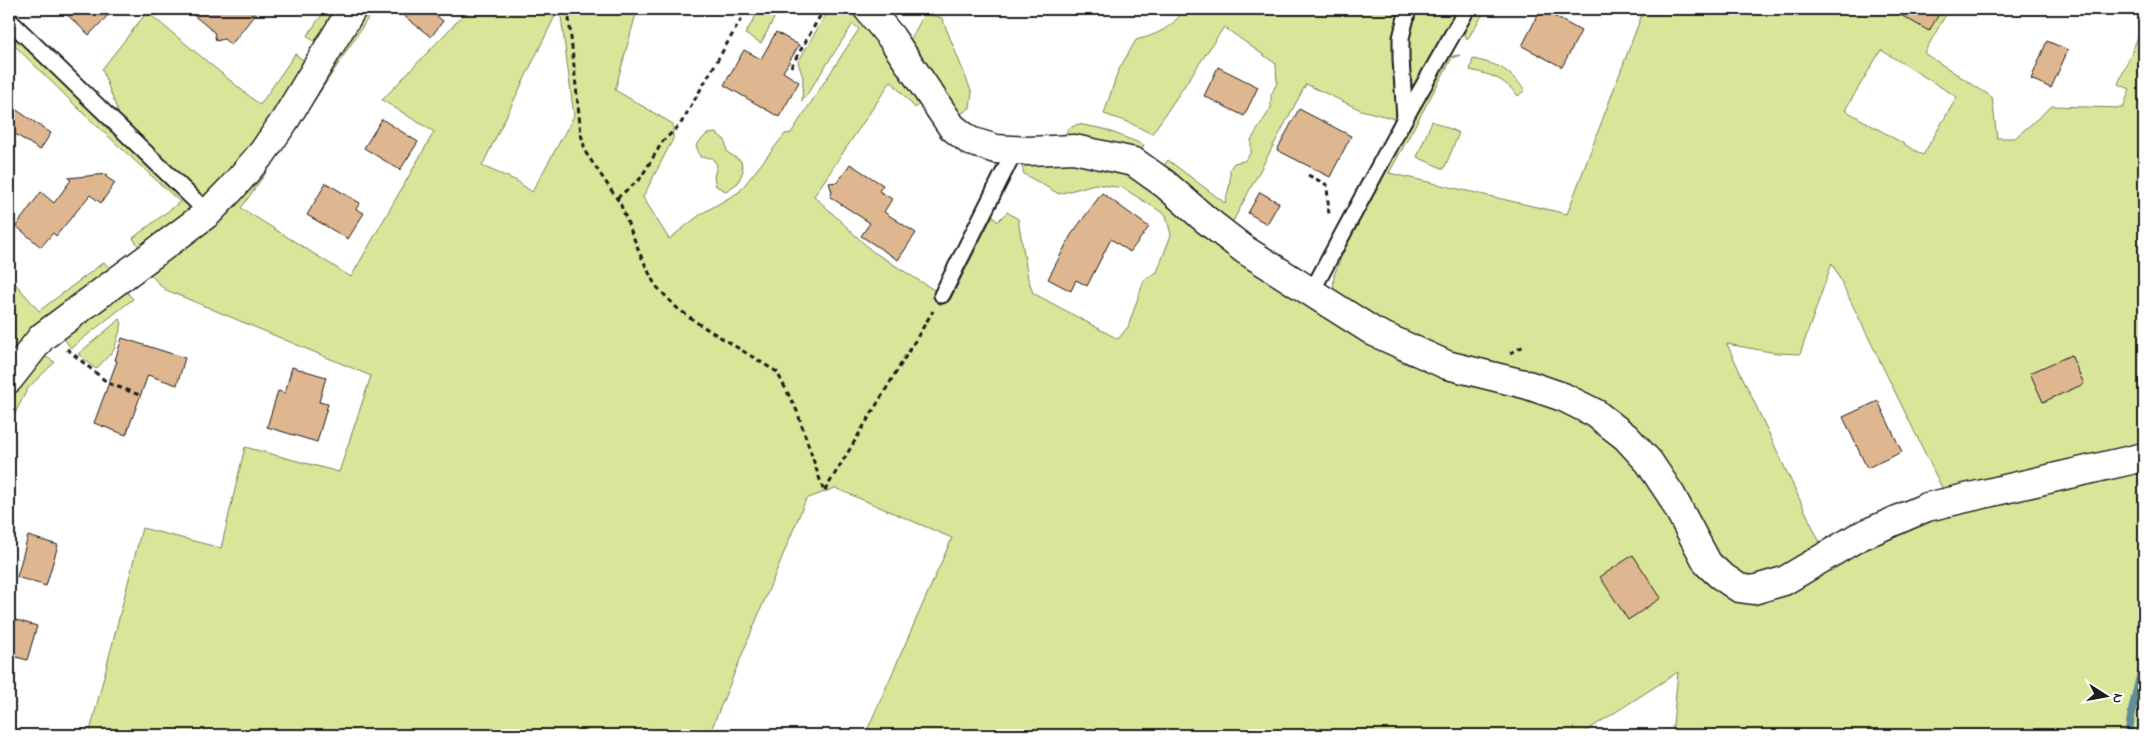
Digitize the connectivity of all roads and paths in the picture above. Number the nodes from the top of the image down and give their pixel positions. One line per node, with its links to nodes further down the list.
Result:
1 (352, 9): 14 (street)
2 (568, 9): 13 (path)
3 (747, 9): 13 (path)
4 (824, 9): 9 (path)
5 (868, 9): 11 (street)
6 (1408, 9): 10 (lane)
7 (1467, 9): 10 (lane)
8 (9, 20): 14 (lane)
9 (791, 67)
10 (1405, 118): 16 (lane)
11 (1015, 150): 16 (street); 17 (lane)
12 (1308, 175): 15 (path)
13 (617, 198): 17 (path)
14 (208, 213): 19 (street)
15 (1330, 223)
16 (1312, 290): 21 (street)
17 (942, 296)
18 (68, 350): 20 (path)
19 (9, 379)
20 (142, 396)
21 (2144, 457)

